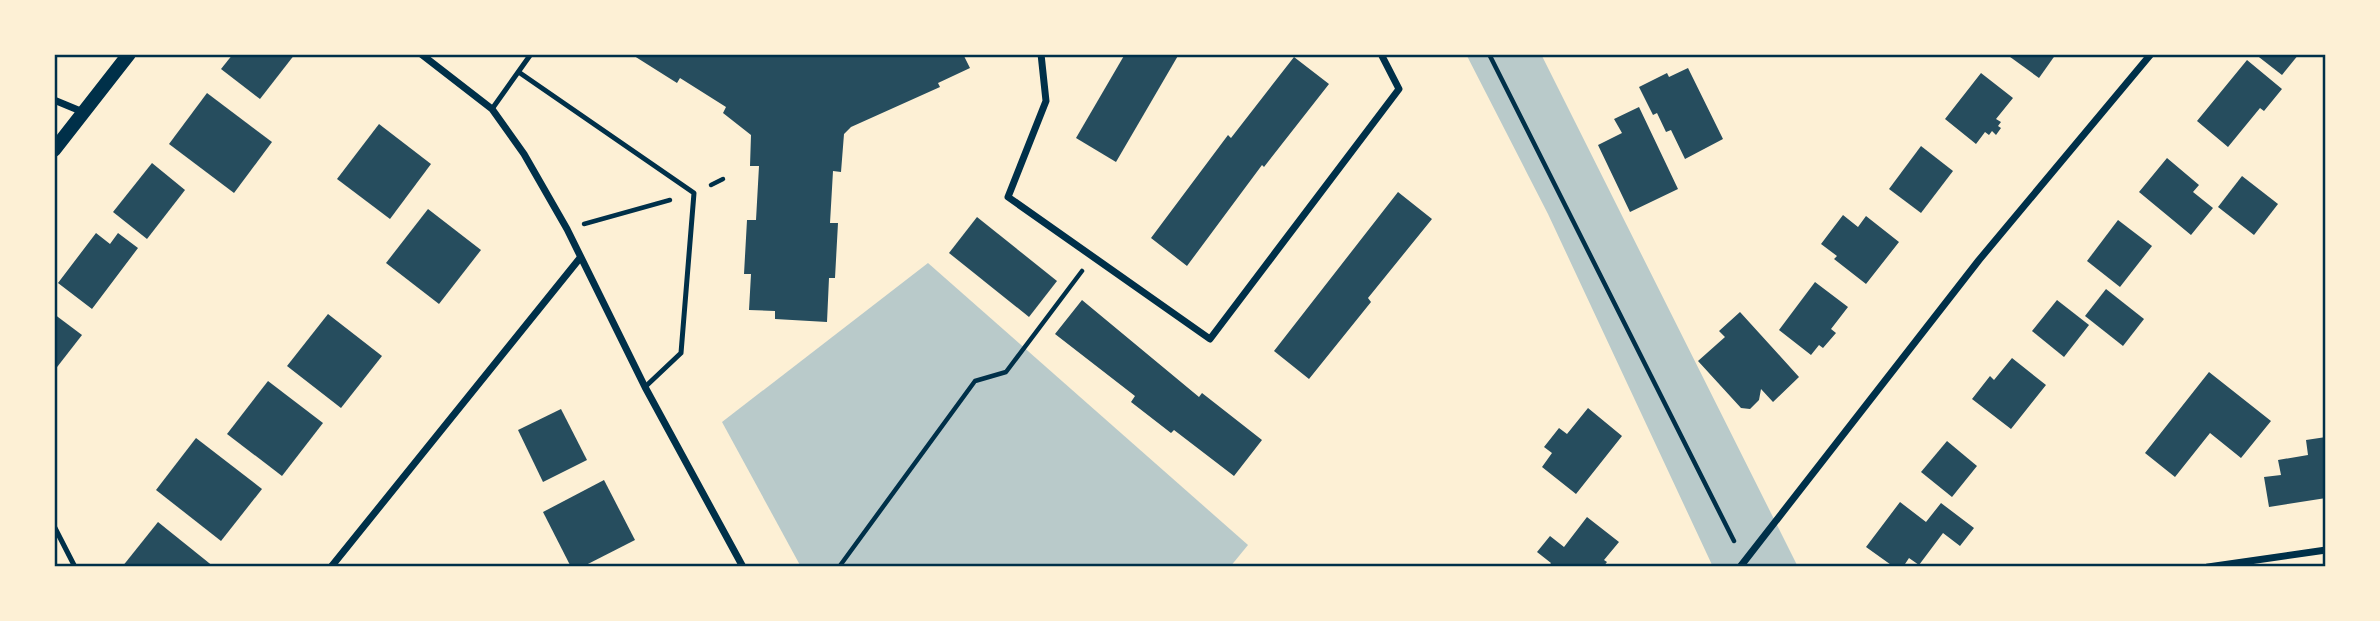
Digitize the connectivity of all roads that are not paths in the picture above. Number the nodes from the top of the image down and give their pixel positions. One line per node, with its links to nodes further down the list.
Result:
1 (129, 54): 10 (main road)
2 (421, 54): 9 (street)
3 (531, 54): 7 (lane)
4 (1041, 54): 5 (street)
5 (1381, 54)
6 (2151, 54): 19 (street)
7 (520, 73): 9 (lane); 13 (lane)
8 (54, 100): 10 (street)
9 (492, 109): 12 (street)
10 (84, 113): 11 (main road)
11 (54, 150)
12 (580, 258): 13 (street); 17 (street)
13 (645, 387): 18 (street)
14 (54, 526): 16 (lane)
15 (2326, 550): 20 (street)
16 (75, 567)
17 (331, 567)
18 (743, 567)
19 (1740, 567)
20 (2208, 567)

